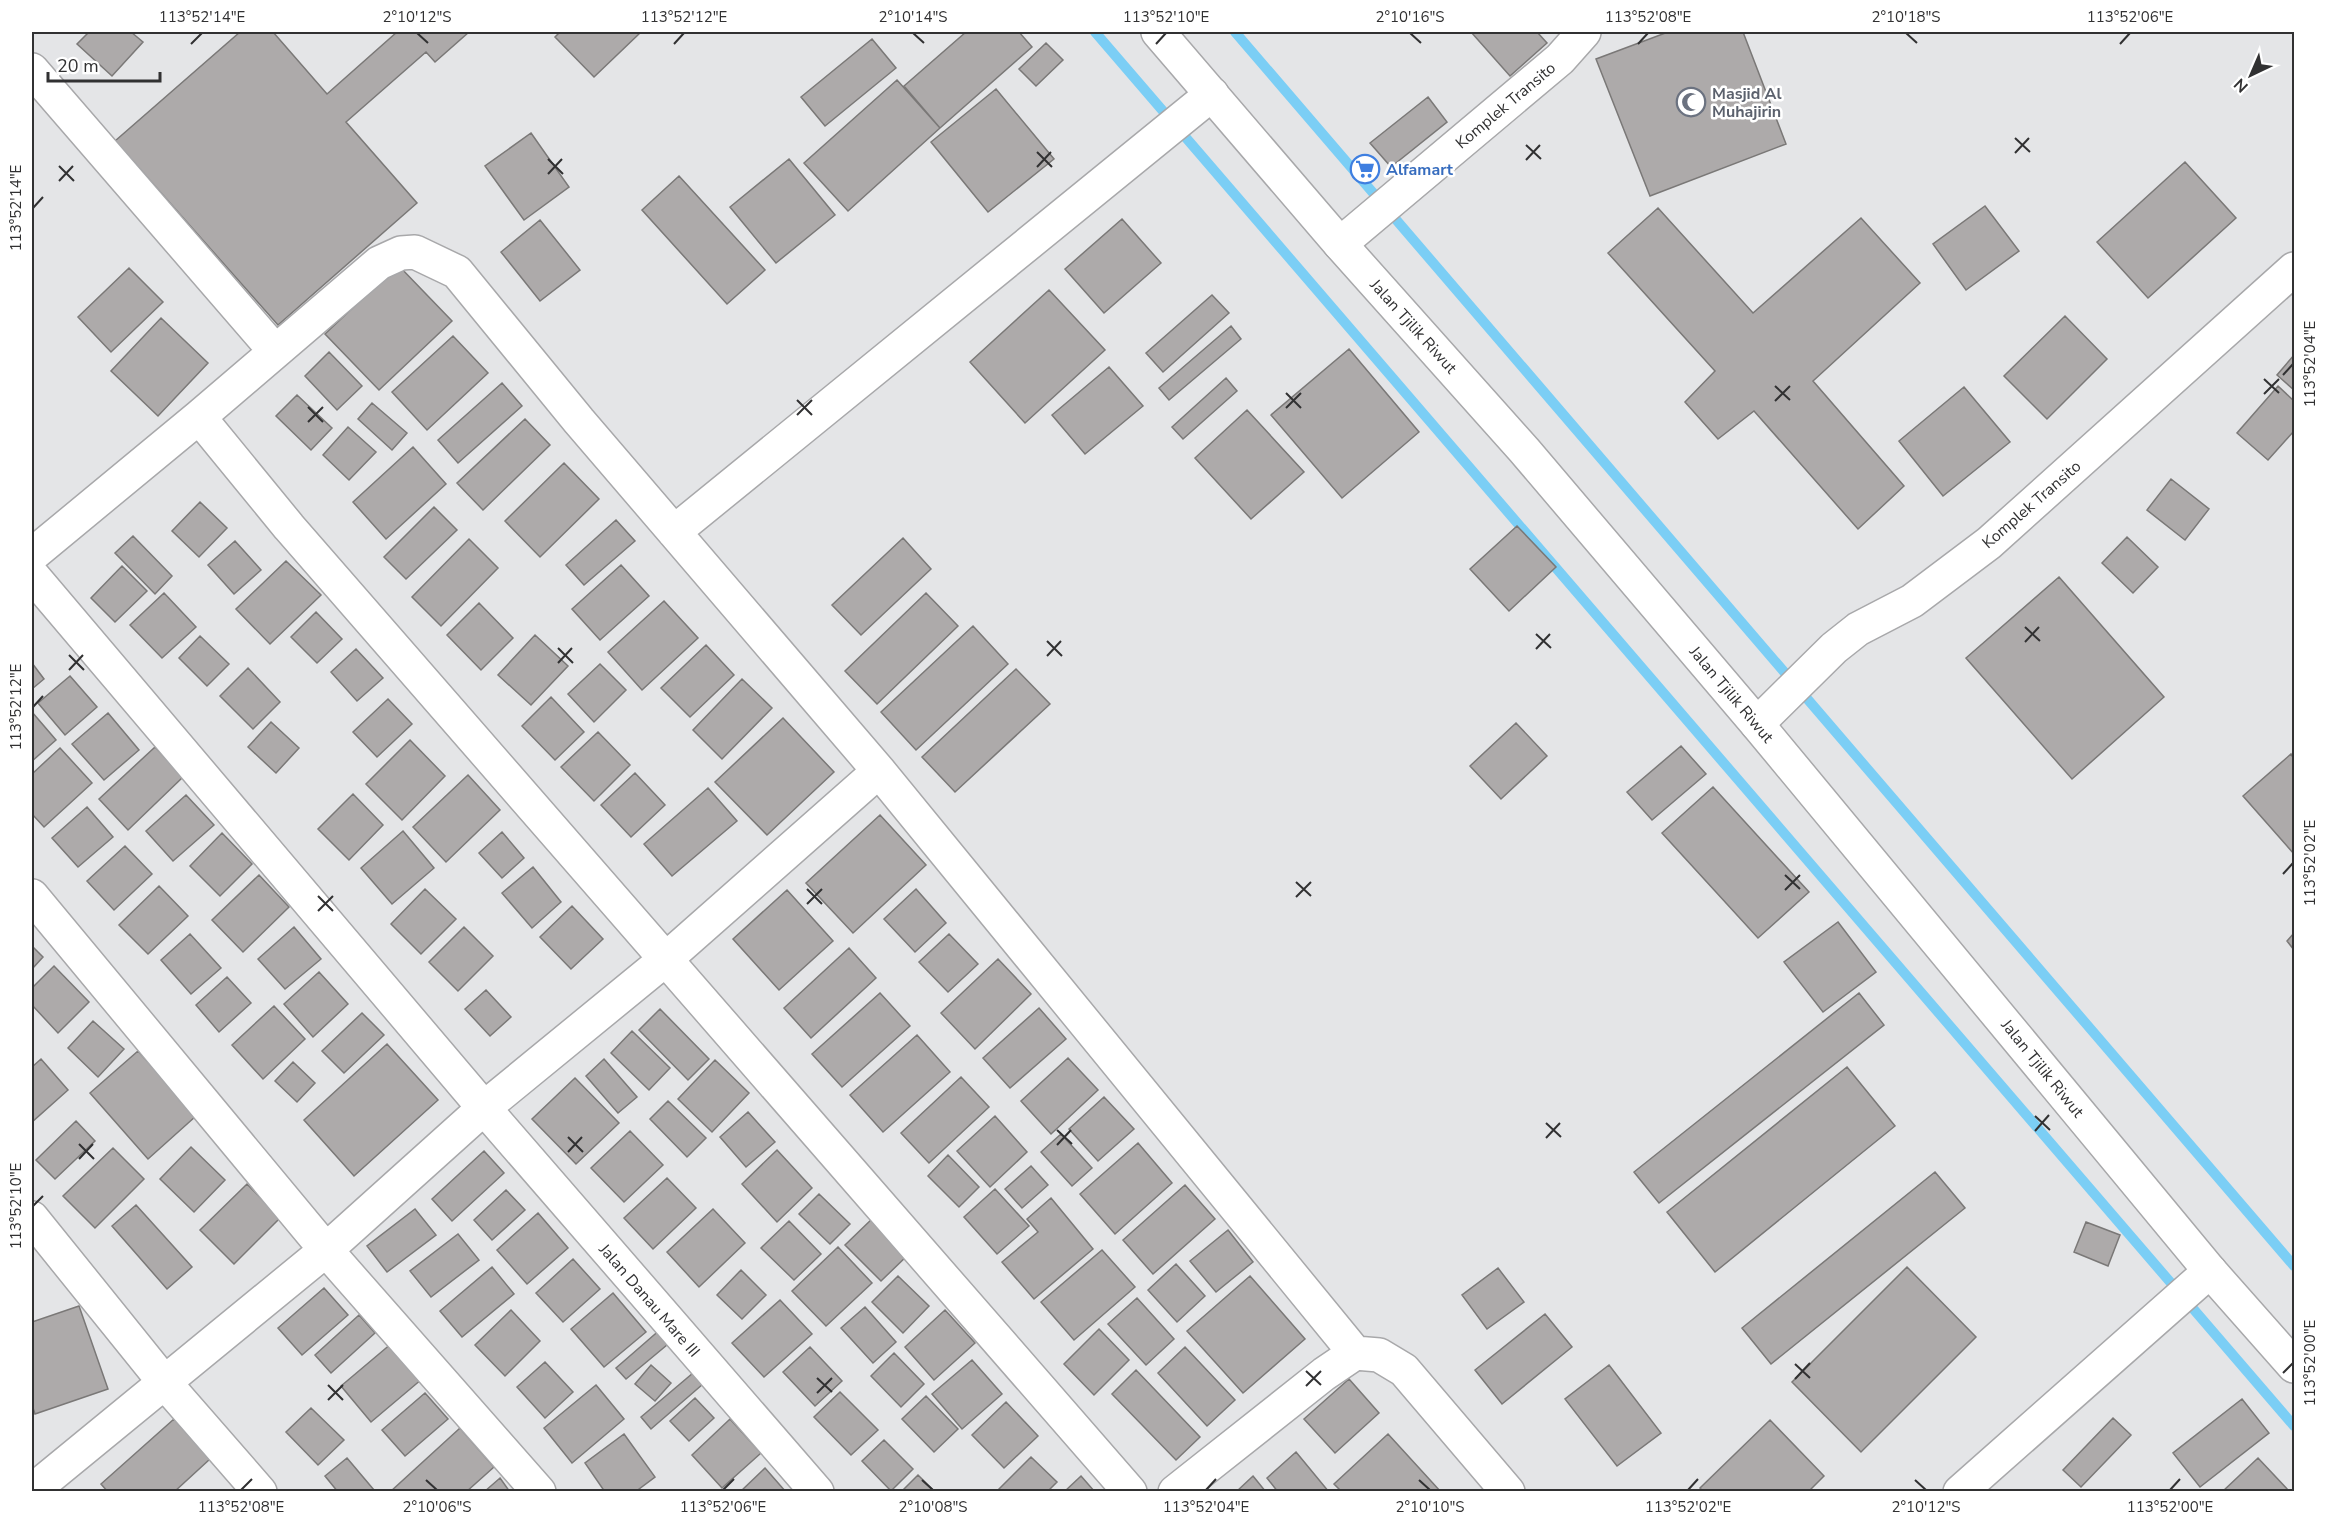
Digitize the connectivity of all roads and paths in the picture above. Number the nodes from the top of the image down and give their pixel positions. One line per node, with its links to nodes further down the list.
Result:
1 (1158, 32): 4 (main road, Jalan Tjilik Riwut)
2 (1584, 32): 5 (main road, Komplek Transito)
3 (32, 70): 7 (main road)
4 (1212, 94): 5 (main road, Jalan Tjilik Riwut); 9 (main road)
5 (1340, 244): 12 (main road, Jalan Tjilik Riwut)
6 (2295, 269): 12 (main road, Komplek Transito)
7 (275, 351): 8 (main road); 9 (main road)
8 (199, 417): 10 (main road); 15 (main road)
9 (674, 532): 13 (main road)
10 (32, 555)
11 (32, 574): 16 (main road, Jalan Danau Mare III)
12 (1757, 724): 19 (main road, Jalan Tjilik Riwut)
13 (879, 771): 15 (main road); 20 (main road)
14 (32, 896): 18 (main road)
15 (666, 959): 16 (main road); 27 (main road)
16 (484, 1108): 18 (main road); 26 (main road, Jalan Danau Mare III)
17 (32, 1218): 22 (main road)
18 (326, 1250): 22 (main road); 25 (main road)
19 (2210, 1271): 21 (main road, Jalan Tjilik Riwut); 30 (main road)
20 (1355, 1353): 28 (main road); 29 (main road)
21 (2295, 1366)
22 (165, 1383): 23 (main road); 24 (main road)
23 (42, 1481)
24 (260, 1491)
25 (539, 1491)
26 (817, 1491)
27 (1130, 1491)
28 (1175, 1491)
29 (1508, 1491)
30 (1960, 1491)

